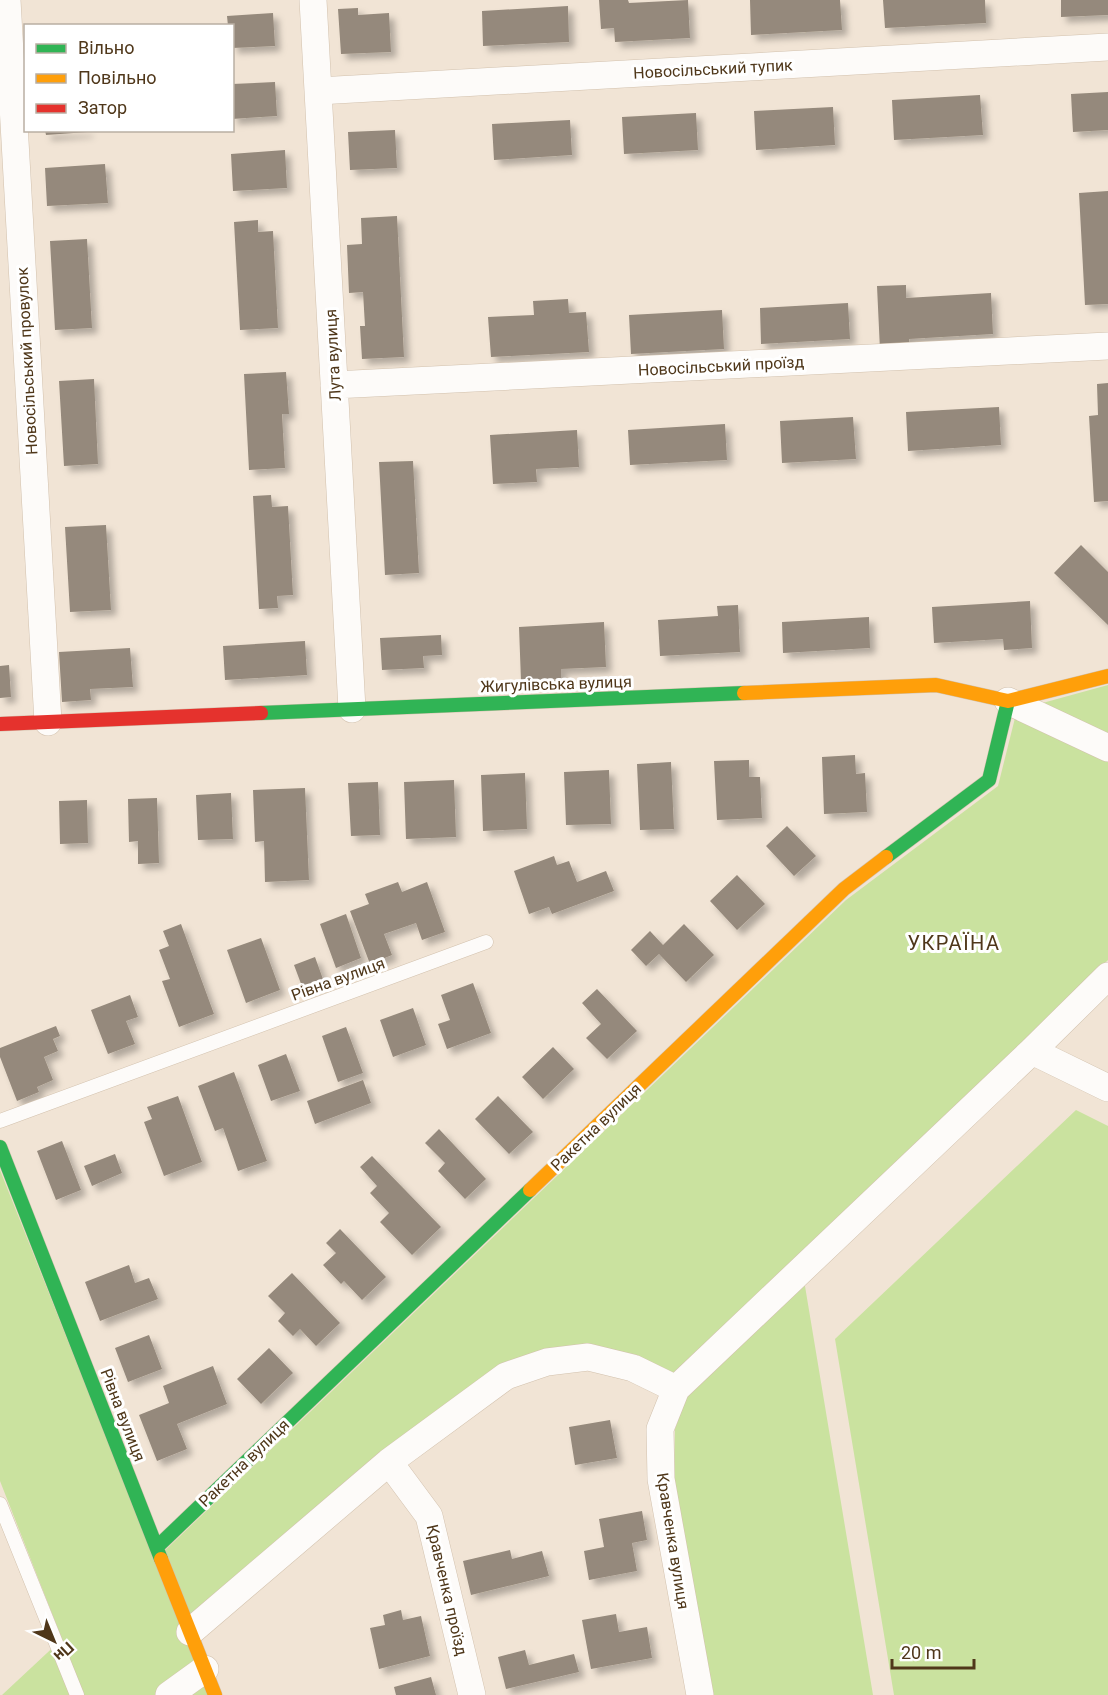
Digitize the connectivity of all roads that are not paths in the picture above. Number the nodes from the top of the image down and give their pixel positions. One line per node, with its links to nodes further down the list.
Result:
1 (7, 0): 10 (street, Новосільський провулок)
2 (313, 0): 4 (street, Лута вулиця)
3 (1108, 47): 4 (street, Новосільський тупик)
4 (318, 91): 6 (street, Лута вулиця)
5 (1108, 346): 6 (street, Новосільський проїзд)
6 (334, 385): 9 (street, Лута вулиця)
7 (1107, 676): 8 (street, Жигулівська вулиця)
8 (1008, 700): 9 (street, Жигулівська вулиця); 12 (street); 22 (street, Ракетна вулиця)
9 (352, 709): 10 (street, Жигулівська вулиця)
10 (48, 722): 11 (street, Жигулівська вулиця)
11 (0, 724)
12 (1108, 748)
13 (486, 942): 17 (lane, Рівна вулиця)
14 (1108, 976): 15 (street)
15 (1032, 1051): 16 (street); 19 (street)
16 (1108, 1088)
17 (0, 1121)
18 (0, 1147): 22 (street, Рівна вулиця)
19 (676, 1389): 20 (street); 29 (street, Кравченка вулиця)
20 (389, 1462): 23 (street); 28 (street, Кравченка проїзд)
21 (0, 1504): 25 (lane)
22 (157, 1547): 23 (street, Рівна вулиця)
23 (190, 1632): 24 (street, Рівна вулиця)
24 (205, 1669): 26 (street); 27 (street, Рівна вулиця)
25 (77, 1695)
26 (169, 1695)
27 (215, 1695)
28 (472, 1695)
29 (700, 1695)

